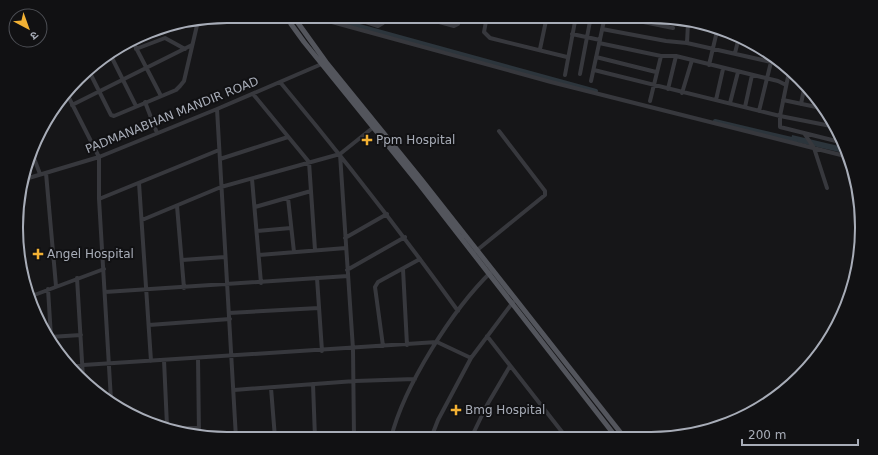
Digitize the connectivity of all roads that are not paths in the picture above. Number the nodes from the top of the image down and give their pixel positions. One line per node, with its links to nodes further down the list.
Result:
1 (291, 23): 39 (main road)
2 (297, 23): 39 (main road)
3 (335, 23): 84 (street)
4 (369, 23): 5 (street)
5 (383, 23)
6 (445, 23): 7 (street)
7 (458, 23)
8 (486, 23): 29 (street)
9 (546, 23): 29 (street)
10 (574, 23): 18 (street)
11 (590, 23): 20 (street)
12 (603, 23): 17 (street)
13 (648, 23): 16 (street)
14 (197, 26): 25 (street)
15 (688, 27): 22 (street)
16 (673, 28)
17 (602, 29): 21 (street); 22 (street)
18 (572, 34): 20 (street); 33 (street)
19 (716, 34): 26 (street)
20 (587, 37): 21 (street); 46 (street)
21 (599, 42): 31 (street); 34 (street)
22 (686, 43): 26 (street)
23 (737, 43): 30 (street)
24 (134, 45): 27 (street)
25 (192, 45): 28 (street); 62 (street)
26 (713, 48): 30 (street); 40 (street)
27 (136, 49): 28 (street); 41 (street)
28 (185, 49): 41 (street)
29 (540, 49): 33 (street)
30 (735, 53): 36 (street)
31 (661, 56): 32 (street); 44 (street)
32 (676, 56): 37 (street); 57 (street)
33 (567, 57): 48 (street)
34 (596, 57): 43 (street); 44 (street)
35 (112, 58): 52 (street)
36 (767, 59)
37 (692, 60): 40 (street); 60 (street)
38 (771, 62): 51 (street)
39 (324, 63): 54 (street, PADMANABHAN MANDIR ROAD); 78 (main road)
40 (709, 65): 42 (street)
41 (145, 68): 52 (street); 62 (street)
42 (723, 68): 45 (street); 64 (street)
43 (594, 70): 53 (street); 55 (street)
44 (656, 72): 55 (street)
45 (738, 72): 49 (street); 68 (street)
46 (580, 74)
47 (92, 75): 58 (street)
48 (565, 75)
49 (752, 75): 51 (street); 72 (street)
50 (788, 77): 56 (street)
51 (767, 78): 56 (street); 75 (street)
52 (122, 80): 58 (street); 71 (street)
53 (590, 81)
54 (280, 82): 61 (street, PADMANABHAN MANDIR ROAD); 86 (street)
55 (653, 85): 57 (street); 66 (street)
56 (786, 85): 65 (street)
57 (668, 89): 60 (street)
58 (99, 91): 70 (street); 71 (street)
59 (803, 92): 69 (street)
60 (682, 93): 64 (street)
61 (253, 94): 74 (street, PADMANABHAN MANDIR ROAD); 82 (street)
62 (161, 96): 67 (street)
63 (69, 99): 70 (street)
64 (716, 100): 68 (street)
65 (783, 100): 69 (street); 76 (street)
66 (650, 101)
67 (146, 102): 71 (street); 80 (street)
68 (730, 103): 72 (street)
69 (801, 104): 73 (street)
70 (72, 105): 88 (street)
71 (136, 106)
72 (745, 107): 75 (street)
73 (816, 107)
74 (216, 109): 80 (street, PADMANABHAN MANDIR ROAD); 85 (street)
75 (759, 111): 76 (street)
76 (780, 116): 77 (street); 81 (street)
77 (828, 125)
78 (375, 126): 86 (street); 113 (main road)
79 (499, 131): 113 (street)
80 (157, 133): 88 (street, PADMANABHAN MANDIR ROAD)
81 (804, 133): 83 (street); 84 (street)
82 (288, 137): 89 (street); 91 (street)
83 (836, 141)
84 (813, 147): 87 (street); 98 (street)
85 (219, 150): 89 (street); 96 (street)
86 (340, 154): 91 (street); 104 (street); 109 (street)
87 (841, 155)
88 (99, 157): 92 (street, PADMANABHAN MANDIR ROAD); 101 (street)
89 (220, 159): 97 (street)
90 (35, 160): 93 (street)
91 (309, 162): 95 (street); 99 (street)
92 (46, 173): 93 (street, PADMANABHAN MANDIR ROAD); 127 (street)
93 (40, 174): 94 (street, PADMANABHAN MANDIR ROAD)
94 (29, 178)
95 (252, 179): 97 (street); 103 (street)
96 (140, 183): 101 (street); 105 (street)
97 (221, 187): 102 (street); 115 (street)
98 (827, 188)
99 (311, 191): 100 (street); 111 (street)
100 (288, 198): 103 (street); 106 (street)
101 (99, 199): 118 (street)
102 (178, 206): 105 (street); 117 (street)
103 (255, 207): 107 (street)
104 (387, 214): 108 (street); 109 (street)
105 (142, 220): 130 (street)
106 (291, 228): 107 (street); 112 (street)
107 (257, 232): 114 (street)
108 (405, 237): 116 (street); 120 (street)
109 (345, 238): 110 (street)
110 (346, 248): 111 (street); 120 (street)
111 (315, 250): 112 (street)
112 (294, 252): 114 (street)
113 (475, 252): 121 (main road)
114 (260, 255): 125 (street)
115 (225, 257): 117 (street); 126 (street)
116 (420, 258): 119 (street); 135 (street)
117 (182, 260): 128 (street)
118 (104, 269): 123 (street); 131 (street)
119 (403, 269): 144 (street); 145 (street)
120 (347, 270): 122 (street)
121 (491, 272): 133 (main road); 135 (street)
122 (348, 276): 124 (street); 146 (street)
123 (77, 278): 127 (street); 140 (street)
124 (317, 278): 125 (street); 134 (street)
125 (261, 283): 126 (street)
126 (228, 285): 128 (street); 136 (street)
127 (56, 286): 129 (street)
128 (184, 288): 130 (street)
129 (48, 289): 132 (street); 139 (street)
130 (147, 290): 131 (street); 138 (street)
131 (105, 292): 153 (street)
132 (34, 294)
133 (514, 301): 141 (street); 175 (main road)
134 (319, 308): 136 (street); 147 (street)
135 (458, 310): 143 (street)
136 (229, 313): 137 (street)
137 (230, 319): 138 (street); 148 (street)
138 (149, 325): 152 (street)
139 (51, 331)
140 (81, 335): 142 (street); 155 (street)
141 (487, 336): 150 (street); 156 (street)
142 (54, 337)
143 (437, 342): 144 (street); 150 (street); 158 (street)
144 (407, 345): 145 (street)
145 (383, 346): 146 (street)
146 (353, 349): 147 (street); 159 (street)
147 (322, 351): 148 (street)
148 (231, 354): 149 (street); 162 (street)
149 (198, 358): 151 (street); 166 (street)
150 (471, 358): 172 (street)
151 (164, 360): 152 (street); 164 (street)
152 (151, 361): 153 (street)
153 (108, 362): 155 (street); 163 (street)
154 (77, 365): 155 (street)
155 (83, 365): 157 (street)
156 (510, 366): 173 (street); 174 (street)
157 (83, 372)
158 (415, 379): 159 (street); 171 (street)
159 (355, 381): 160 (street); 170 (street)
160 (313, 384): 161 (street); 169 (street)
161 (271, 388): 162 (street); 168 (street)
162 (234, 390): 167 (street)
163 (111, 396)
164 (167, 422)
165 (188, 428): 166 (street)
166 (198, 428)
167 (236, 432)
168 (275, 432)
169 (315, 432)
170 (354, 432)
171 (393, 432)
172 (434, 432)
173 (474, 432)
174 (561, 432)
175 (616, 432)

